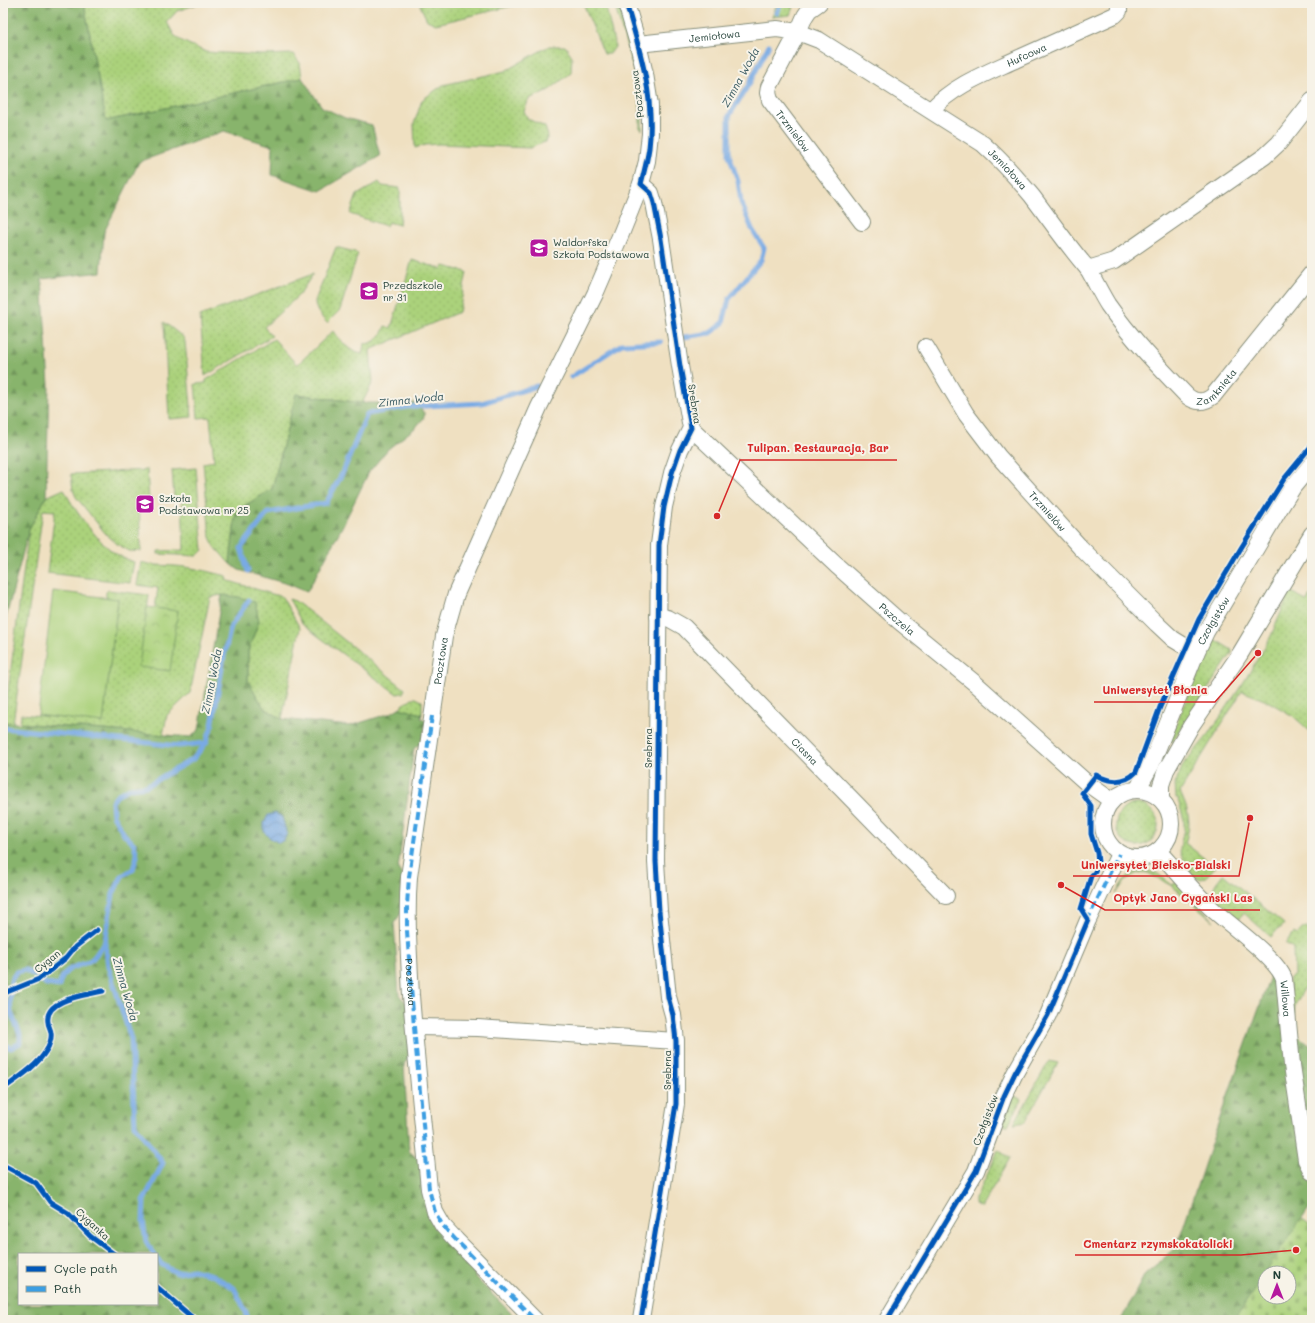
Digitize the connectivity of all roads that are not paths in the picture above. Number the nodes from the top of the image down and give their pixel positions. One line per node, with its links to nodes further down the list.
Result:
1 (626, 3): 5 (street, Pocztowa)
2 (819, 3): 4 (street, Trzmielów)
3 (1120, 3): 7 (street, Hufcowa)
4 (798, 32): 5 (street, Jemiołowa); 7 (street, Jemiołowa); 9 (street, Trzmielów)
5 (638, 44): 8 (street, Pocztowa)
6 (1312, 101): 10 (street)
7 (931, 110): 10 (street, Jemiołowa)
8 (641, 184): 13 (street, Srebrna); 24 (street, Pocztowa)
9 (862, 222)
10 (1088, 269): 11 (street, Zamknięta)
11 (1312, 273)
12 (926, 347): 17 (street, Trzmielów)
13 (691, 428): 16 (street, Srebrna); 20 (street, Pszczela)
14 (1312, 464): 17 (street, Czołgistów)
15 (1312, 534): 19 (street)
16 (658, 616): 23 (street, Ciasna); 25 (street, Srebrna)
17 (1196, 654): 18 (street, Czołgistów)
18 (1137, 790): 19 (street); 20 (street)
19 (1161, 799): 21 (street)
20 (1112, 801): 22 (street)
21 (1158, 851): 22 (street); 26 (street, Willowa)
22 (1119, 854): 29 (street, Czołgistów)
23 (946, 896)
24 (414, 1027): 25 (street, Srebrna); 27 (street, Pocztowa)
25 (676, 1041): 28 (street, Srebrna)
26 (1312, 1172)
27 (535, 1320)
28 (641, 1320)
29 (887, 1320)

